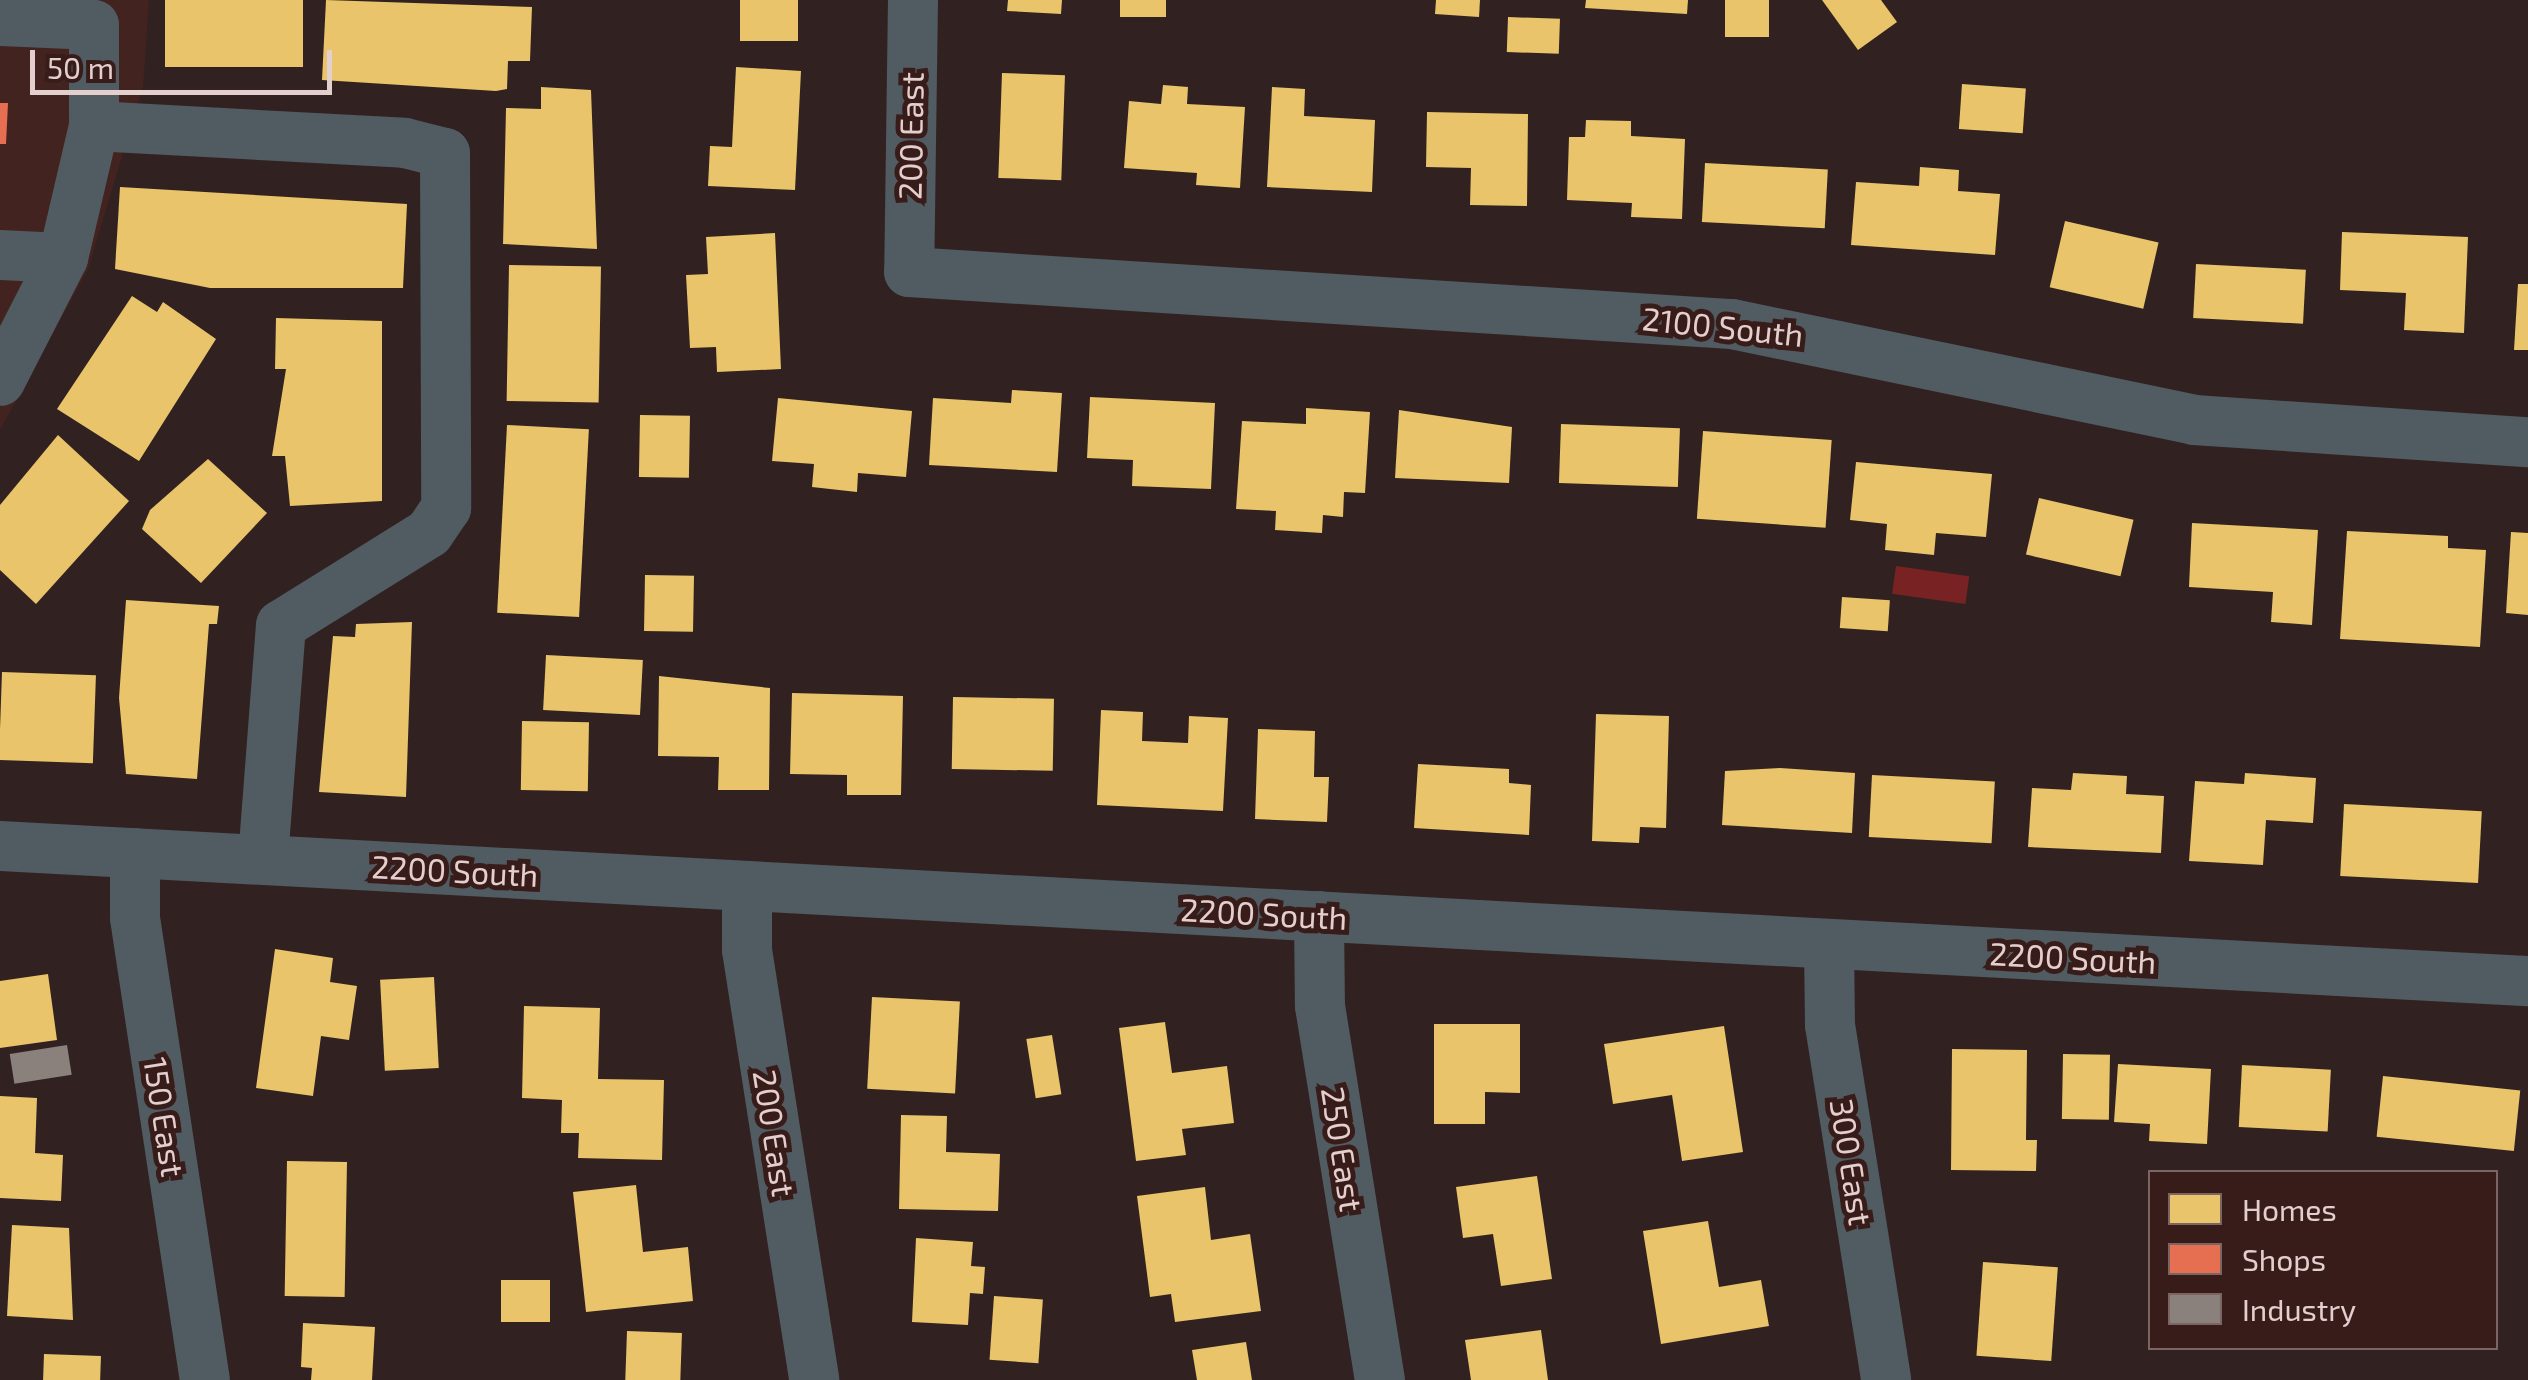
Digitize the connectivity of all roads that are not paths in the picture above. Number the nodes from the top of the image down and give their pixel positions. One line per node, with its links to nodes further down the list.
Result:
1 (913, 0): 6 (street, 200 East)
2 (0, 21): 3 (street)
3 (94, 126): 5 (street); 11 (street)
4 (0, 254): 5 (street)
5 (63, 258): 7 (street)
6 (909, 272): 8 (street, 2100 South)
7 (0, 381)
8 (2528, 442)
9 (0, 846): 10 (street, 2200 South)
10 (135, 853): 11 (street, 2200 South); 16 (street, 150 East)
11 (263, 859): 12 (street, 2200 South)
12 (747, 886): 13 (street, 2200 South); 17 (street, 200 East)
13 (1320, 916): 14 (street, 2200 South); 18 (street, 250 East)
14 (1829, 944): 15 (street, 2200 South); 19 (street, 300 East)
15 (2528, 981)
16 (205, 1380)
17 (814, 1380)
18 (1380, 1380)
19 (1886, 1380)

